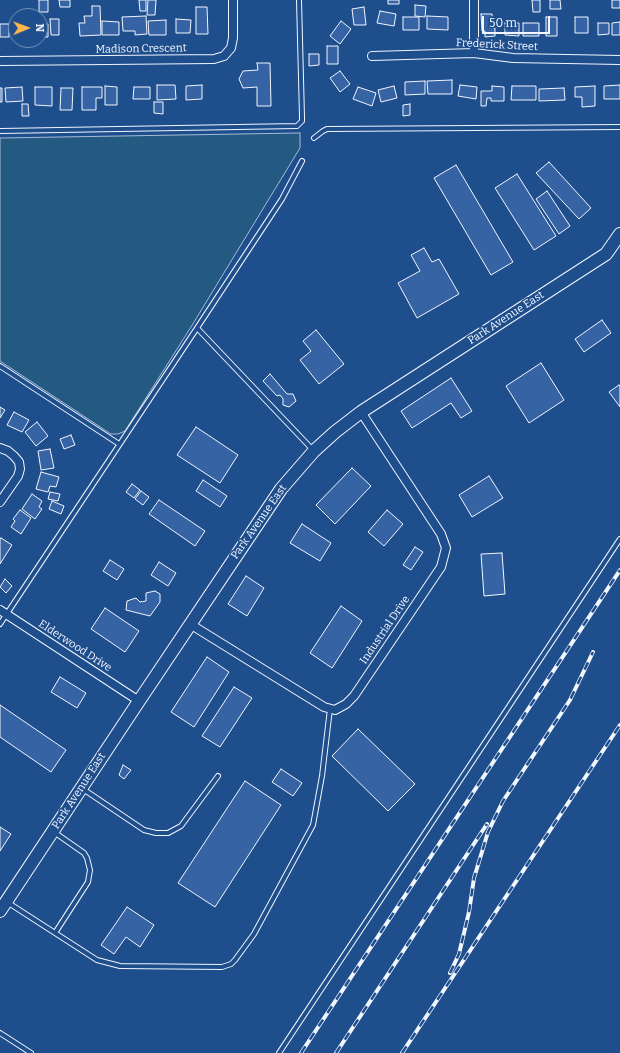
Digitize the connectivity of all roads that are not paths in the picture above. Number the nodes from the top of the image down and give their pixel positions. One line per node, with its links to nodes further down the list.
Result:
1 (233, 0): 7 (street, Madison Crescent)
2 (299, 0): 9 (lane)
3 (474, 0): 4 (street)
4 (474, 53): 5 (street, Frederick Street); 6 (street, Frederick Street)
5 (372, 56)
6 (620, 60)
7 (0, 61)
8 (620, 127): 10 (lane)
9 (0, 131)
10 (314, 138)
11 (302, 161): 13 (lane)
12 (620, 234): 15 (street, Park Avenue East)
13 (197, 328): 16 (lane); 18 (lane)
14 (0, 366): 16 (lane)
15 (361, 412): 18 (street, Park Avenue East); 25 (street, Industrial Drive)
16 (119, 444): 21 (lane)
17 (0, 448): 19 (street)
18 (314, 451): 23 (street, Park Avenue East)
19 (0, 502)
20 (620, 539): 33 (lane)
21 (3, 612): 22 (lane); 24 (street, Elderwood Drive)
22 (0, 624)
23 (190, 624): 24 (street, Park Avenue East); 25 (street)
24 (139, 701): 27 (street, Park Avenue East)
25 (330, 708): 30 (lane)
26 (218, 776): 27 (lane)
27 (81, 788): 28 (street, Park Avenue East)
28 (52, 831): 29 (street, Park Avenue East); 30 (lane)
29 (3, 906): 30 (lane)
30 (55, 933)
31 (0, 1034): 32 (lane)
32 (31, 1053)
33 (279, 1053)

